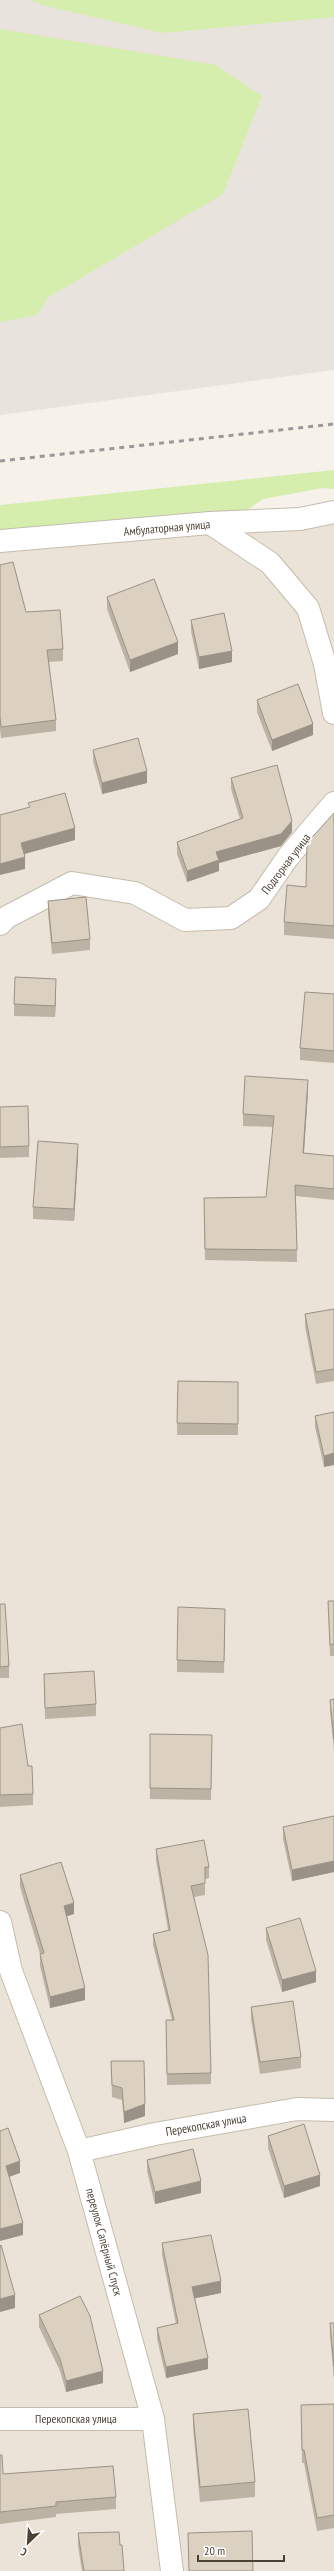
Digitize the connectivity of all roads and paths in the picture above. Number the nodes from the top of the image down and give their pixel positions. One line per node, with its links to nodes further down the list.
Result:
1 (334, 512): 2 (street, Амбулаторная улица)
2 (210, 523): 3 (street, Амбулаторная улица); 4 (street)
3 (0, 541)
4 (334, 713)
5 (334, 803): 6 (street, Подгорная улица)
6 (3, 920)
7 (0, 1922): 9 (street, переулок Сапёрный Спуск)
8 (334, 2110): 9 (street, Перекопская улица)
9 (79, 2151): 11 (street, переулок Сапёрный Спуск)
10 (0, 2419): 11 (street, Перекопская улица)
11 (153, 2419): 12 (street, переулок Сапёрный Спуск)
12 (172, 2571)

